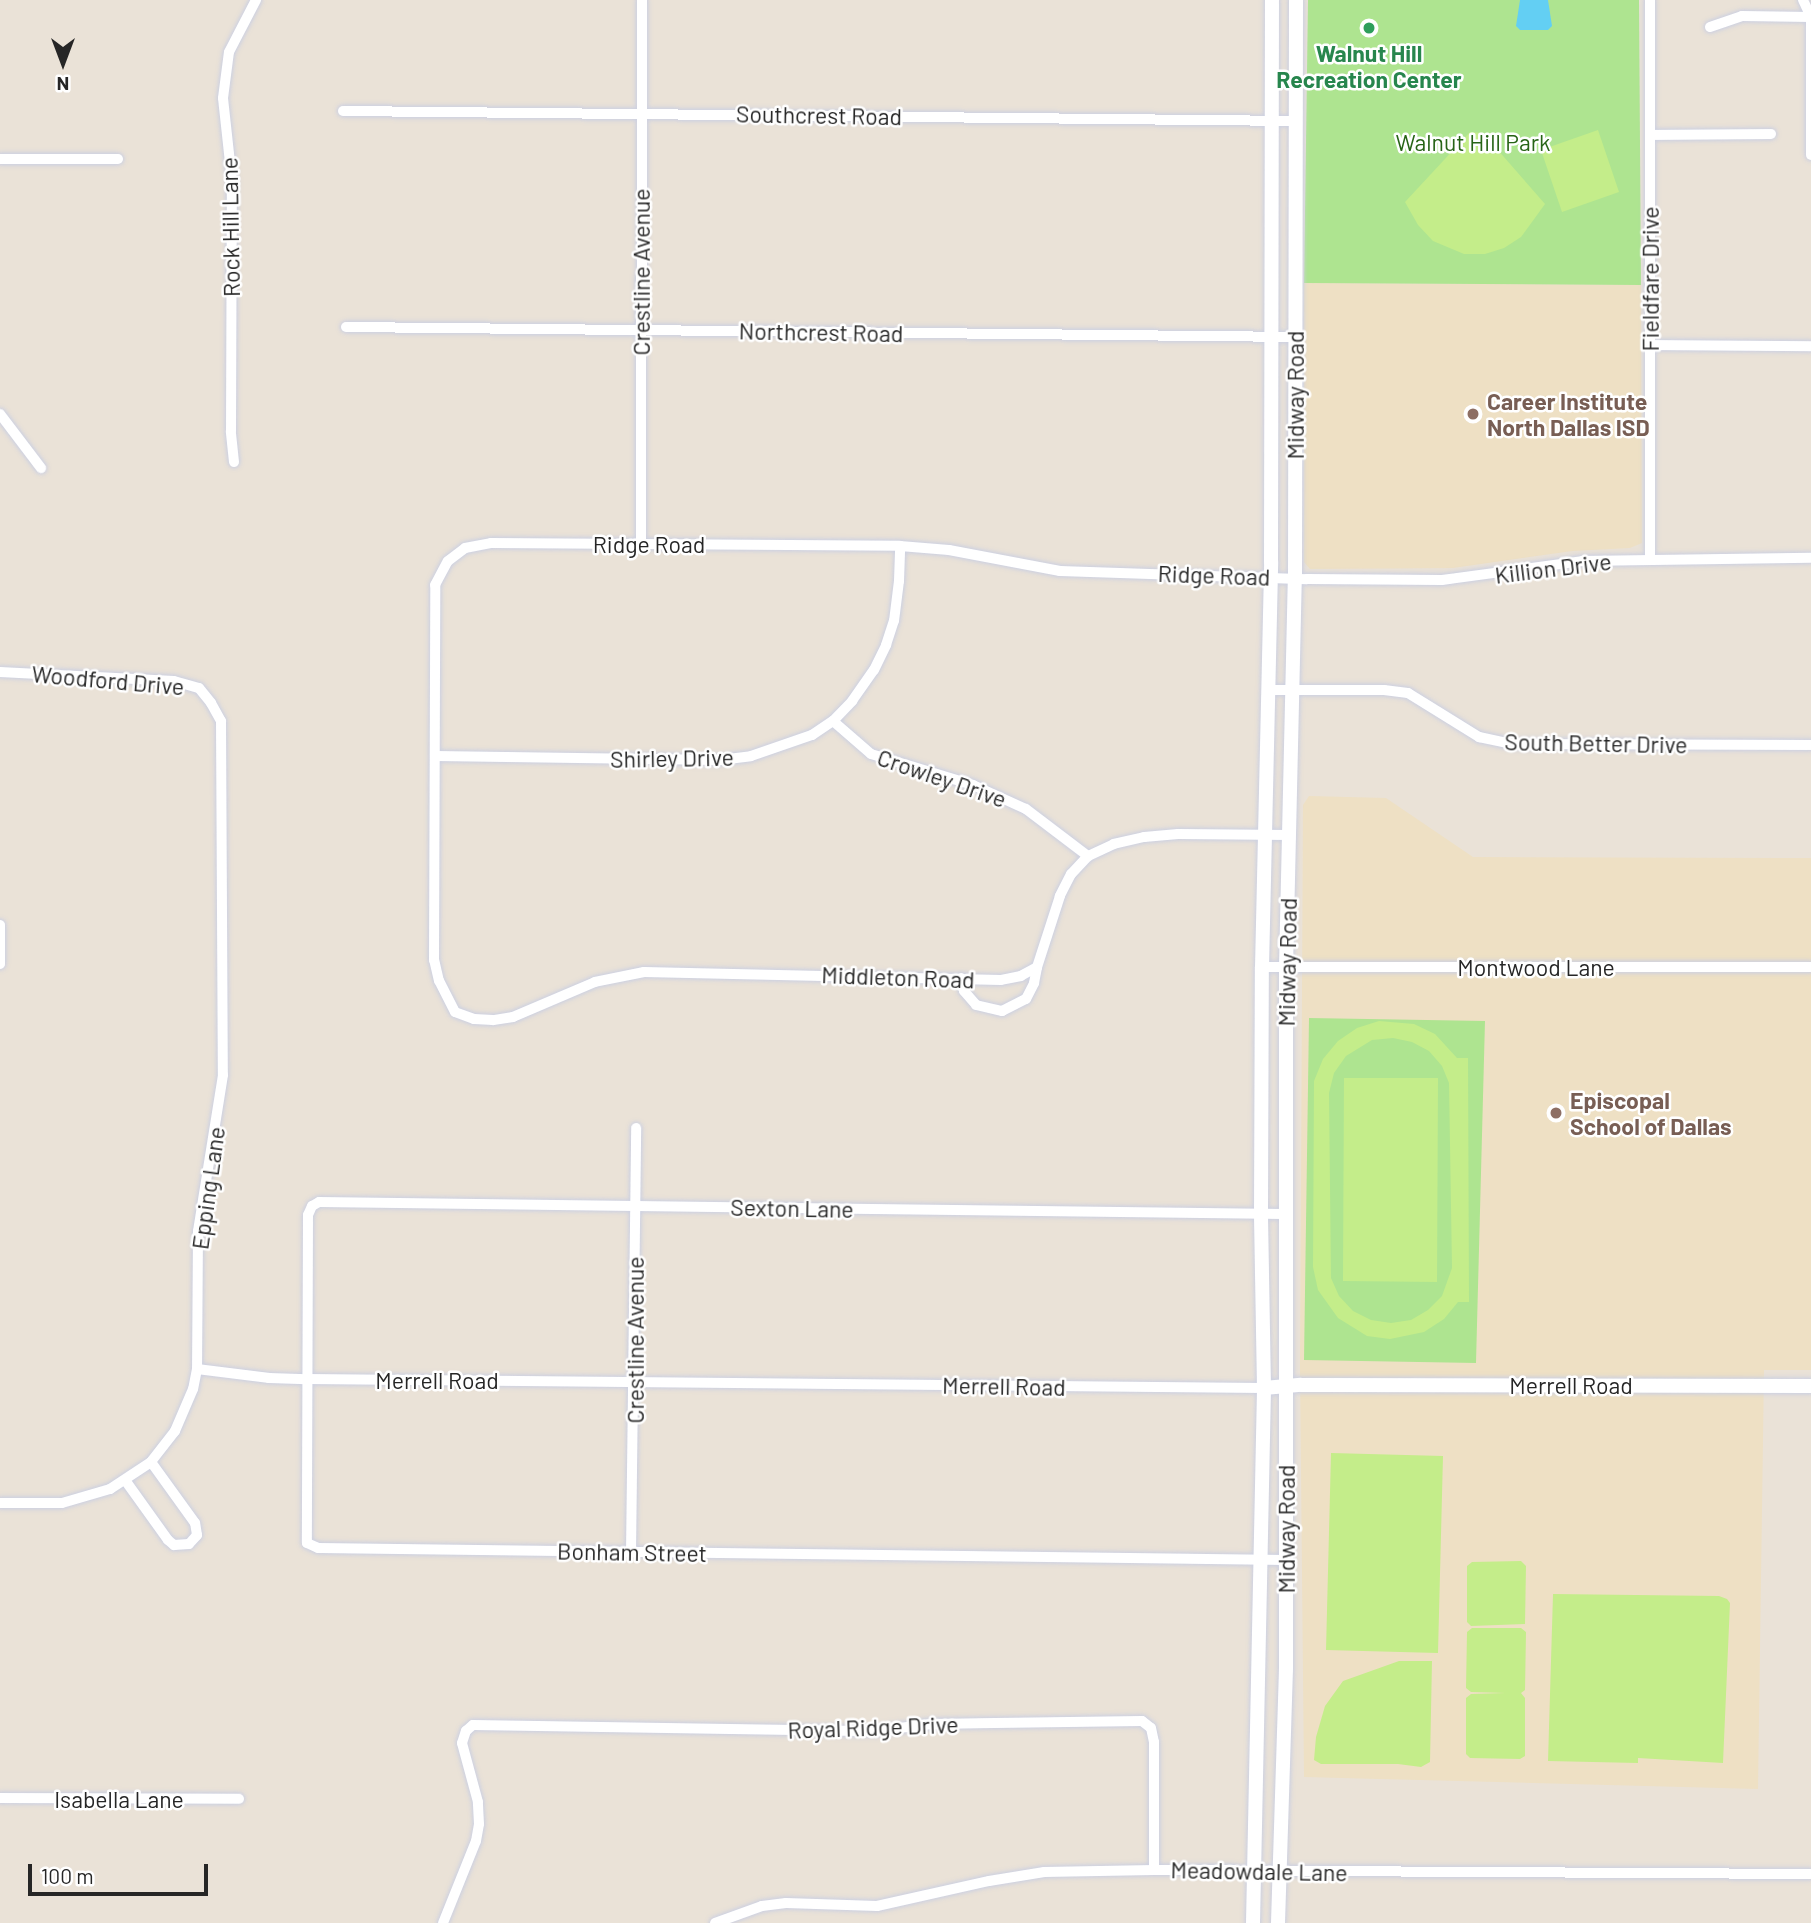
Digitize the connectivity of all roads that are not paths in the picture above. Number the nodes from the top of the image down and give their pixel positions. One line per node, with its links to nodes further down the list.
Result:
1 (256, 0): 27 (street, Rock Hill Lane)
2 (642, 0): 10 (street, Crestline Avenue)
3 (1272, 0): 11 (main road, Midway Road)
4 (1296, 0): 12 (main road, Midway Road)
5 (1650, 0): 14 (street, Fieldfare Drive)
6 (1803, 0): 7 (street)
7 (1811, 16): 8 (street); 15 (street)
8 (1710, 27)
9 (343, 111): 10 (street, Southcrest Road)
10 (641, 113): 11 (street, Southcrest Road); 19 (street, Crestline Avenue)
11 (1272, 120): 12 (street, Southcrest Road); 20 (main road, Midway Road)
12 (1296, 121): 21 (main road, Midway Road)
13 (1772, 134): 14 (street)
14 (1650, 135): 22 (street, Fieldfare Drive)
15 (1810, 154)
16 (0, 159): 17 (street)
17 (118, 159)
18 (346, 327): 19 (street, Northcrest Road)
19 (640, 331): 20 (street, Northcrest Road); 29 (street, Crestline Avenue)
20 (1271, 337): 21 (street, Northcrest Road); 24 (main road, Midway Road)
21 (1296, 337): 25 (main road, Midway Road)
22 (1650, 345): 23 (street); 32 (street, Fieldfare Drive)
23 (1811, 346)
24 (1271, 397): 25 (main road); 33 (main road, Midway Road)
25 (1296, 397): 34 (main road, Midway Road)
26 (0, 414): 28 (street)
27 (234, 462)
28 (41, 468)
29 (641, 543): 30 (street, Ridge Road); 41 (street, Ridge Road)
30 (900, 546): 33 (street, Ridge Road); 38 (street, Shirley Drive)
31 (1811, 558): 32 (street, Killion Drive)
32 (1650, 559): 34 (street, Killion Drive)
33 (1270, 576): 34 (street, Ridge Road); 36 (main road, Midway Road)
34 (1295, 578): 37 (main road, Midway Road)
35 (0, 672): 39 (street, Woodford Drive)
36 (1268, 690): 37 (street, South Better Drive); 42 (main road, Midway Road)
37 (1293, 690): 40 (street, South Better Drive); 43 (main road, Midway Road)
38 (833, 721): 41 (street, Shirley Drive); 44 (street, Crowley Drive)
39 (221, 741): 60 (street, Epping Lane)
40 (1811, 745)
41 (435, 756): 52 (street, Ridge Road)
42 (1264, 835): 43 (street); 44 (street); 48 (main road, Midway Road)
43 (1289, 835): 49 (main road, Midway Road)
44 (1088, 856): 47 (street)
45 (0, 925): 46 (street)
46 (0, 964)
47 (1037, 967): 51 (street, Middleton Road); 51 (street)
48 (1262, 967): 49 (street, Montwood Lane); 53 (main road, Midway Road)
49 (1286, 967): 50 (street, Montwood Lane); 54 (main road, Midway Road)
50 (1811, 967)
51 (961, 978): 52 (street, Middleton Road)
52 (446, 997)
53 (1261, 1062): 54 (main road); 57 (main road, Midway Road)
54 (1285, 1063): 58 (main road, Midway Road)
55 (636, 1128): 56 (street, Crestline Avenue)
56 (635, 1206): 57 (street, Sexton Lane); 59 (street, Sexton Lane); 62 (street, Crestline Avenue)
57 (1261, 1214): 58 (street, Sexton Lane); 65 (main road, Midway Road)
58 (1284, 1214): 63 (main road, Midway Road)
59 (308, 1216): 61 (street, Bonham Street)
60 (197, 1369): 61 (street, Merrell Road); 66 (street, Epping Lane)
61 (307, 1379): 62 (street, Merrell Road); 69 (street, Bonham Street)
62 (635, 1382): 65 (street, Merrell Road); 69 (street, Crestline Avenue)
63 (1286, 1386): 64 (main road, Merrell Road); 65 (main road, Merrell Road); 71 (main road, Midway Road)
64 (1811, 1386)
65 (1264, 1388): 70 (main road, Midway Road)
66 (151, 1462): 67 (street, Epping Lane); 67 (street)
67 (125, 1480): 68 (street, Epping Lane)
68 (0, 1503)
69 (631, 1553): 70 (street, Bonham Street)
70 (1262, 1560): 71 (street, Bonham Street); 75 (main road, Midway Road)
71 (1286, 1560): 76 (main road, Midway Road)
72 (0, 1798): 73 (street, Isabella Lane)
73 (239, 1799)
74 (1154, 1870): 75 (street, Meadowdale Lane); 78 (street, Royal Ridge Drive); 79 (street, Meadowdale Lane)
75 (1254, 1871): 76 (street, Meadowdale Lane); 80 (main road, Midway Road)
76 (1279, 1872): 77 (street, Meadowdale Lane); 81 (main road, Midway Road)
77 (1811, 1874)
78 (443, 1923)
79 (715, 1923)
80 (1253, 1923)
81 (1278, 1923)

